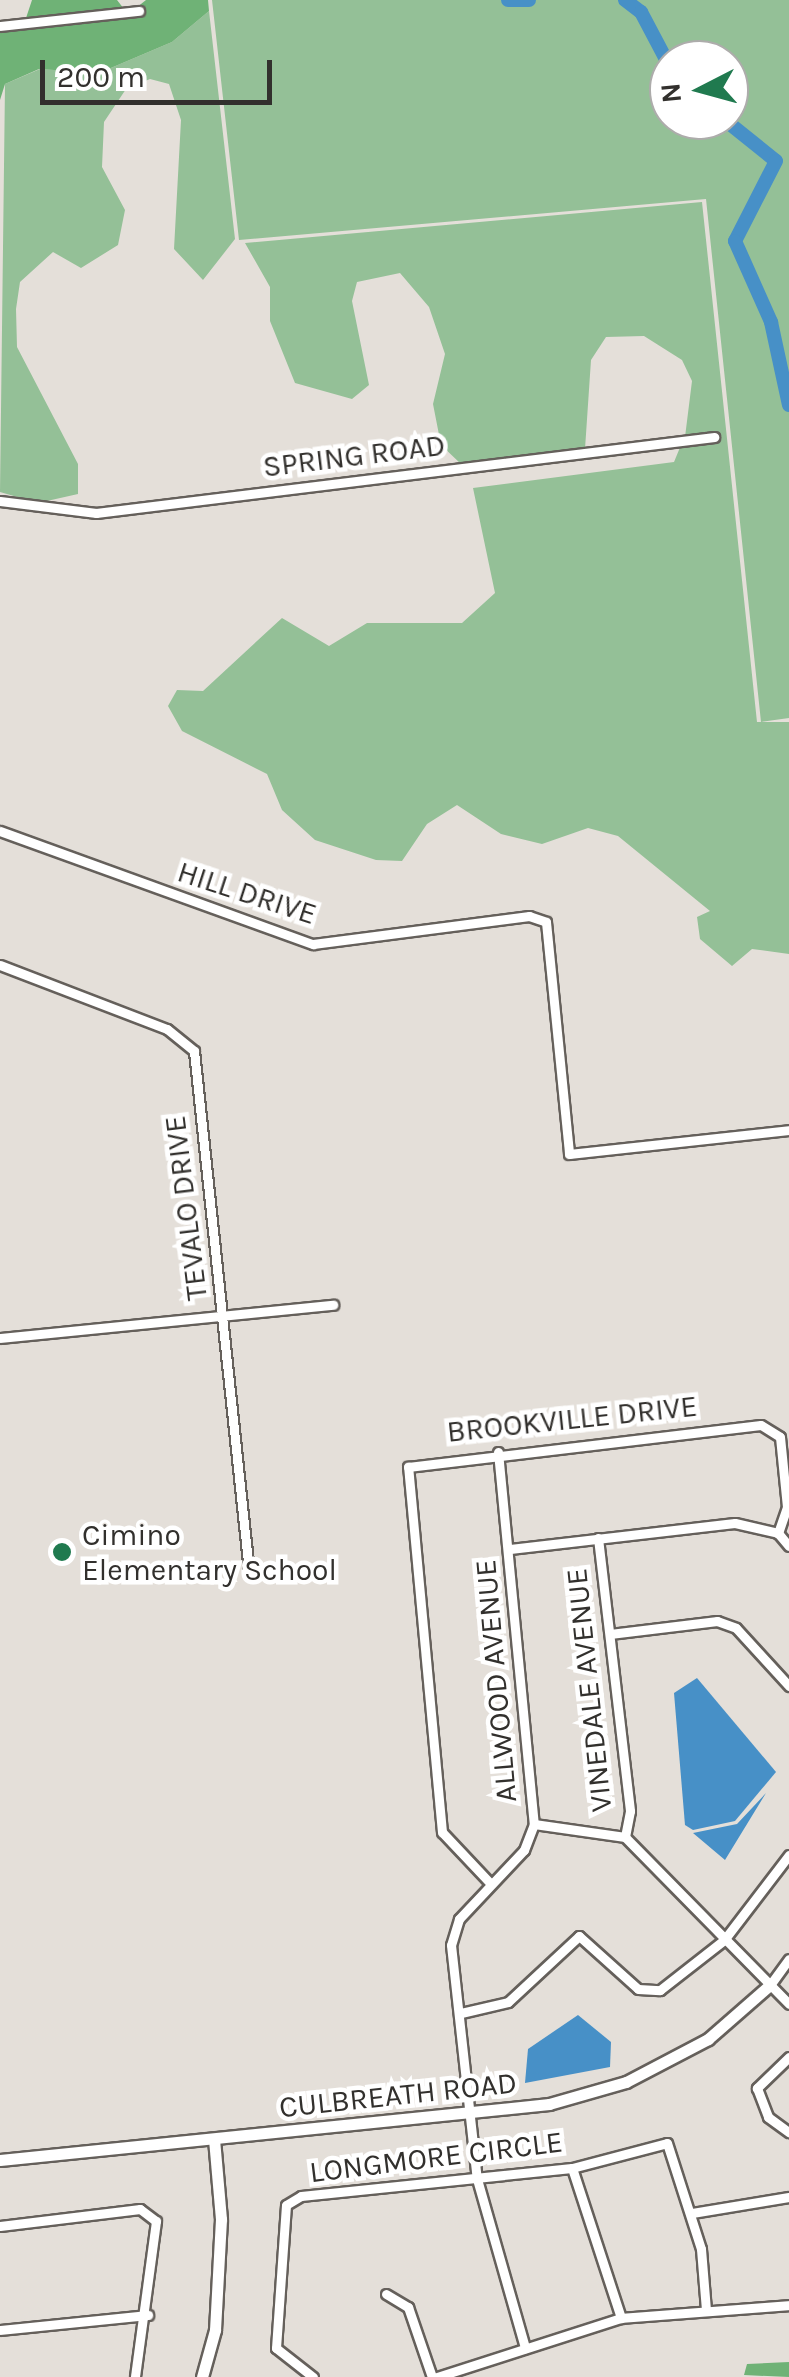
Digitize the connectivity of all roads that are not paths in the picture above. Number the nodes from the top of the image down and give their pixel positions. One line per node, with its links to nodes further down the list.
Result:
1 (139, 11): 2 (street)
2 (0, 26)
3 (714, 438): 4 (street, SPRING ROAD)
4 (0, 501)
5 (0, 831): 7 (street, HILL DRIVE)
6 (0, 966): 9 (street, TEVALO DRIVE)
7 (789, 1130)
8 (333, 1305): 9 (street)
9 (224, 1314): 10 (street); 16 (street, TEVALO DRIVE)
10 (0, 1338)
11 (498, 1452): 12 (street, BROOKVILLE DRIVE); 15 (street, ALLWOOD AVENUE); 22 (street, BROOKVILLE DRIVE)
12 (778, 1534): 13 (street); 14 (street)
13 (598, 1538): 15 (street); 17 (street, VINEDALE AVENUE)
14 (789, 1546)
15 (510, 1549): 19 (street, ALLWOOD AVENUE)
16 (248, 1572)
17 (610, 1634): 18 (street); 20 (street, VINEDALE AVENUE)
18 (789, 1686)
19 (534, 1824): 20 (street); 22 (street, ALLWOOD AVENUE)
20 (626, 1837): 23 (street)
21 (789, 1855): 23 (street)
22 (491, 1884): 28 (street, ALLWOOD AVENUE)
23 (724, 1940): 26 (street); 28 (street)
24 (789, 1959): 26 (street, CULBREATH ROAD)
25 (789, 1967): 26 (street, CULBREATH ROAD)
26 (770, 1986): 27 (street); 30 (street, CULBREATH ROAD)
27 (789, 2004)
28 (461, 2013): 30 (street, ALLWOOD AVENUE)
29 (789, 2057): 31 (street)
30 (474, 2113): 32 (street, CULBREATH ROAD); 35 (street, ALLWOOD AVENUE)
31 (789, 2132)
32 (214, 2138): 33 (street, CULBREATH ROAD); 47 (street)
33 (0, 2160)
34 (572, 2168): 35 (street, LONGMORE CIRCLE); 37 (street, LONGMORE CIRCLE); 43 (street)
35 (477, 2180): 45 (street, ALLWOOD AVENUE); 48 (street, LONGMORE CIRCLE)
36 (789, 2197): 37 (street)
37 (692, 2213): 41 (street, LONGMORE CIRCLE)
38 (0, 2226): 42 (street)
39 (386, 2294): 49 (street)
40 (789, 2304): 41 (street)
41 (706, 2310): 43 (street)
42 (148, 2315): 44 (street); 46 (street)
43 (621, 2318): 45 (street)
44 (0, 2330)
45 (525, 2348): 49 (street)
46 (135, 2377)
47 (202, 2377)
48 (313, 2377)
49 (435, 2377)

